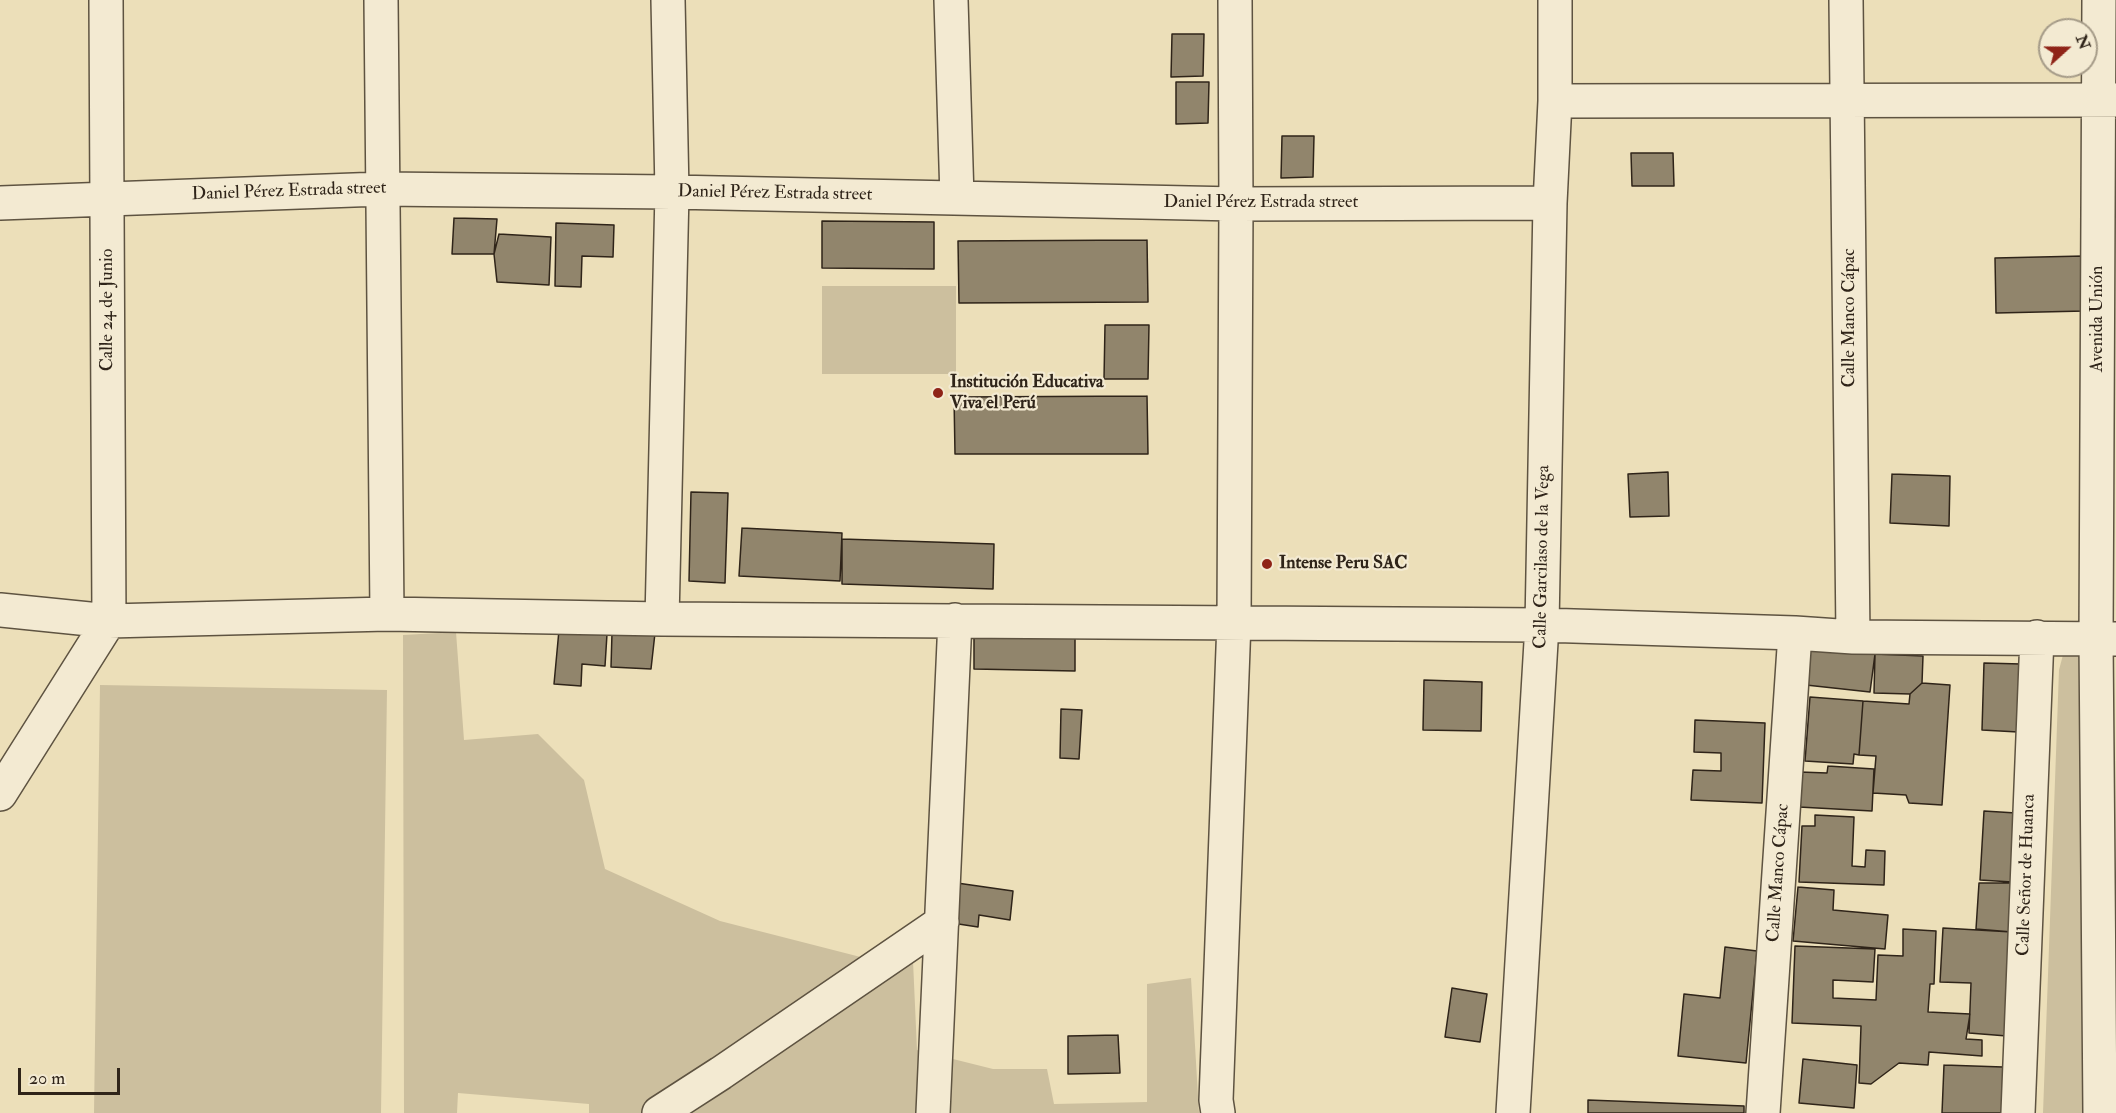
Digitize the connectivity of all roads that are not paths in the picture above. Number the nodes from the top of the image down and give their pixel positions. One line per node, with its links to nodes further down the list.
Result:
1 (106, 0): 14 (street, Calle 24 de Junio)
2 (381, 0): 12 (street)
3 (668, 0): 13 (street)
4 (951, 0): 15 (street)
5 (1234, 0): 18 (street)
6 (1555, 0): 10 (street, Calle Garcilaso de la Vega)
7 (1846, 0): 11 (street, Calle Manco Cápac)
8 (2099, 0): 9 (street, Avenida Unión)
9 (2108, 99): 11 (street); 29 (street, Avenida Unión)
10 (1555, 101): 11 (street); 17 (street, Calle Garcilaso de la Vega)
11 (1848, 101): 27 (street, Calle Manco Cápac)
12 (381, 189): 13 (street, Daniel Pérez Estrada street); 14 (street, Daniel Pérez Estrada street); 20 (street)
13 (672, 192): 15 (street, Daniel Pérez Estrada street); 21 (street)
14 (107, 198): 16 (street, Daniel Pérez Estrada street); 23 (street, Calle 24 de Junio)
15 (957, 198): 18 (street, Daniel Pérez Estrada street)
16 (0, 203)
17 (1550, 203): 18 (street, Daniel Pérez Estrada street); 25 (street, Calle Garcilaso de la Vega)
18 (1236, 204): 24 (street)
19 (0, 610): 23 (street)
20 (387, 614): 21 (street); 23 (street)
21 (662, 619): 22 (street)
22 (955, 620): 24 (street); 31 (street)
23 (109, 621): 30 (street)
24 (1234, 622): 25 (street); 34 (street)
25 (1542, 625): 26 (street); 35 (street, Calle Garcilaso de la Vega)
26 (1795, 633): 27 (street); 36 (street, Calle Manco Cápac)
27 (1853, 637): 28 (street)
28 (2037, 637): 29 (street); 37 (street, Calle Señor de Huanca)
29 (2106, 639): 38 (street)
30 (0, 794)
31 (942, 922): 32 (street); 33 (street)
32 (659, 1113)
33 (933, 1113)
34 (1218, 1113)
35 (1514, 1113)
36 (1763, 1113)
37 (2018, 1113)
38 (2100, 1113)

